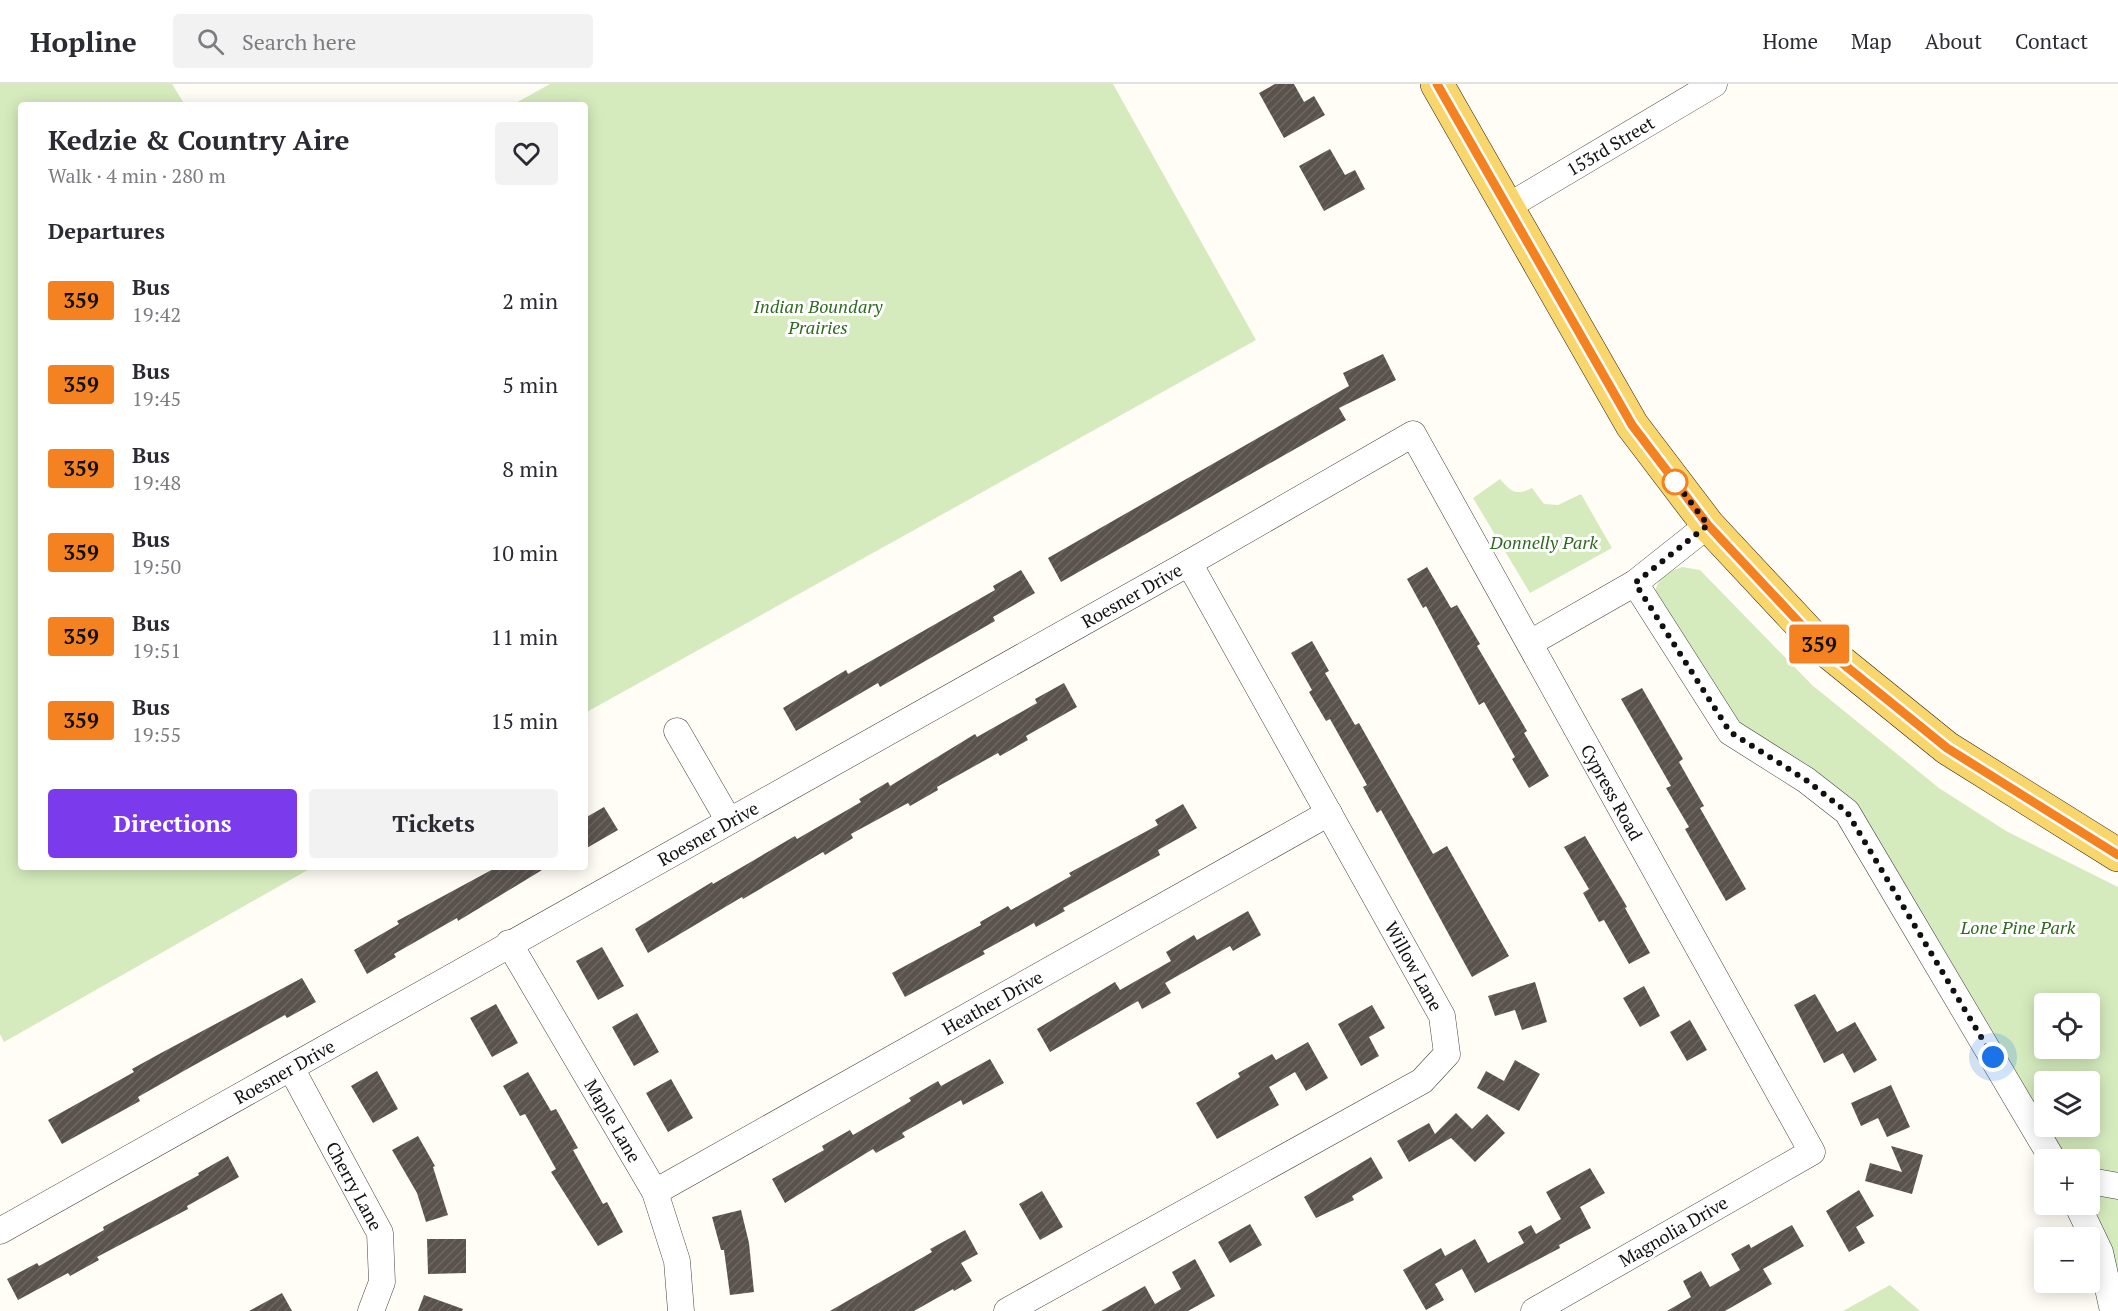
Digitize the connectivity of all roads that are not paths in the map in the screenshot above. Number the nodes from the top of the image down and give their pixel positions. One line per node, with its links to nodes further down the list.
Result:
1 (1437, 84): 3 (main road)
2 (1714, 84): 3 (street, 153rd Street)
3 (1507, 207): 5 (main road)
4 (1413, 434): 6 (street, Roesner Drive); 8 (street, Cypress Road)
5 (1708, 525): 7 (street); 12 (main road)
6 (1189, 563): 10 (street, Willow Lane); 11 (street, Roesner Drive)
7 (1635, 583): 8 (street); 15 (street)
8 (1530, 643): 16 (street, Cypress Road)
9 (677, 731): 11 (street)
10 (1329, 813): 19 (street, Heather Drive); 24 (street, Willow Lane)
11 (729, 821): 13 (street, Roesner Drive)
12 (2118, 855)
13 (509, 943): 14 (street, Roesner Drive); 19 (street, Maple Lane)
14 (291, 1068): 21 (street, Roesner Drive); 22 (street, Cherry Lane)
15 (2046, 1149)
16 (1812, 1152): 25 (street, Magnolia Drive)
17 (2100, 1183): 18 (street)
18 (2118, 1186)
19 (655, 1192): 23 (street, Maple Lane)
20 (2082, 1215): 26 (street)
21 (0, 1232)
22 (371, 1311)
23 (681, 1311)
24 (1007, 1311)
25 (1534, 1311)
26 (2114, 1311)

